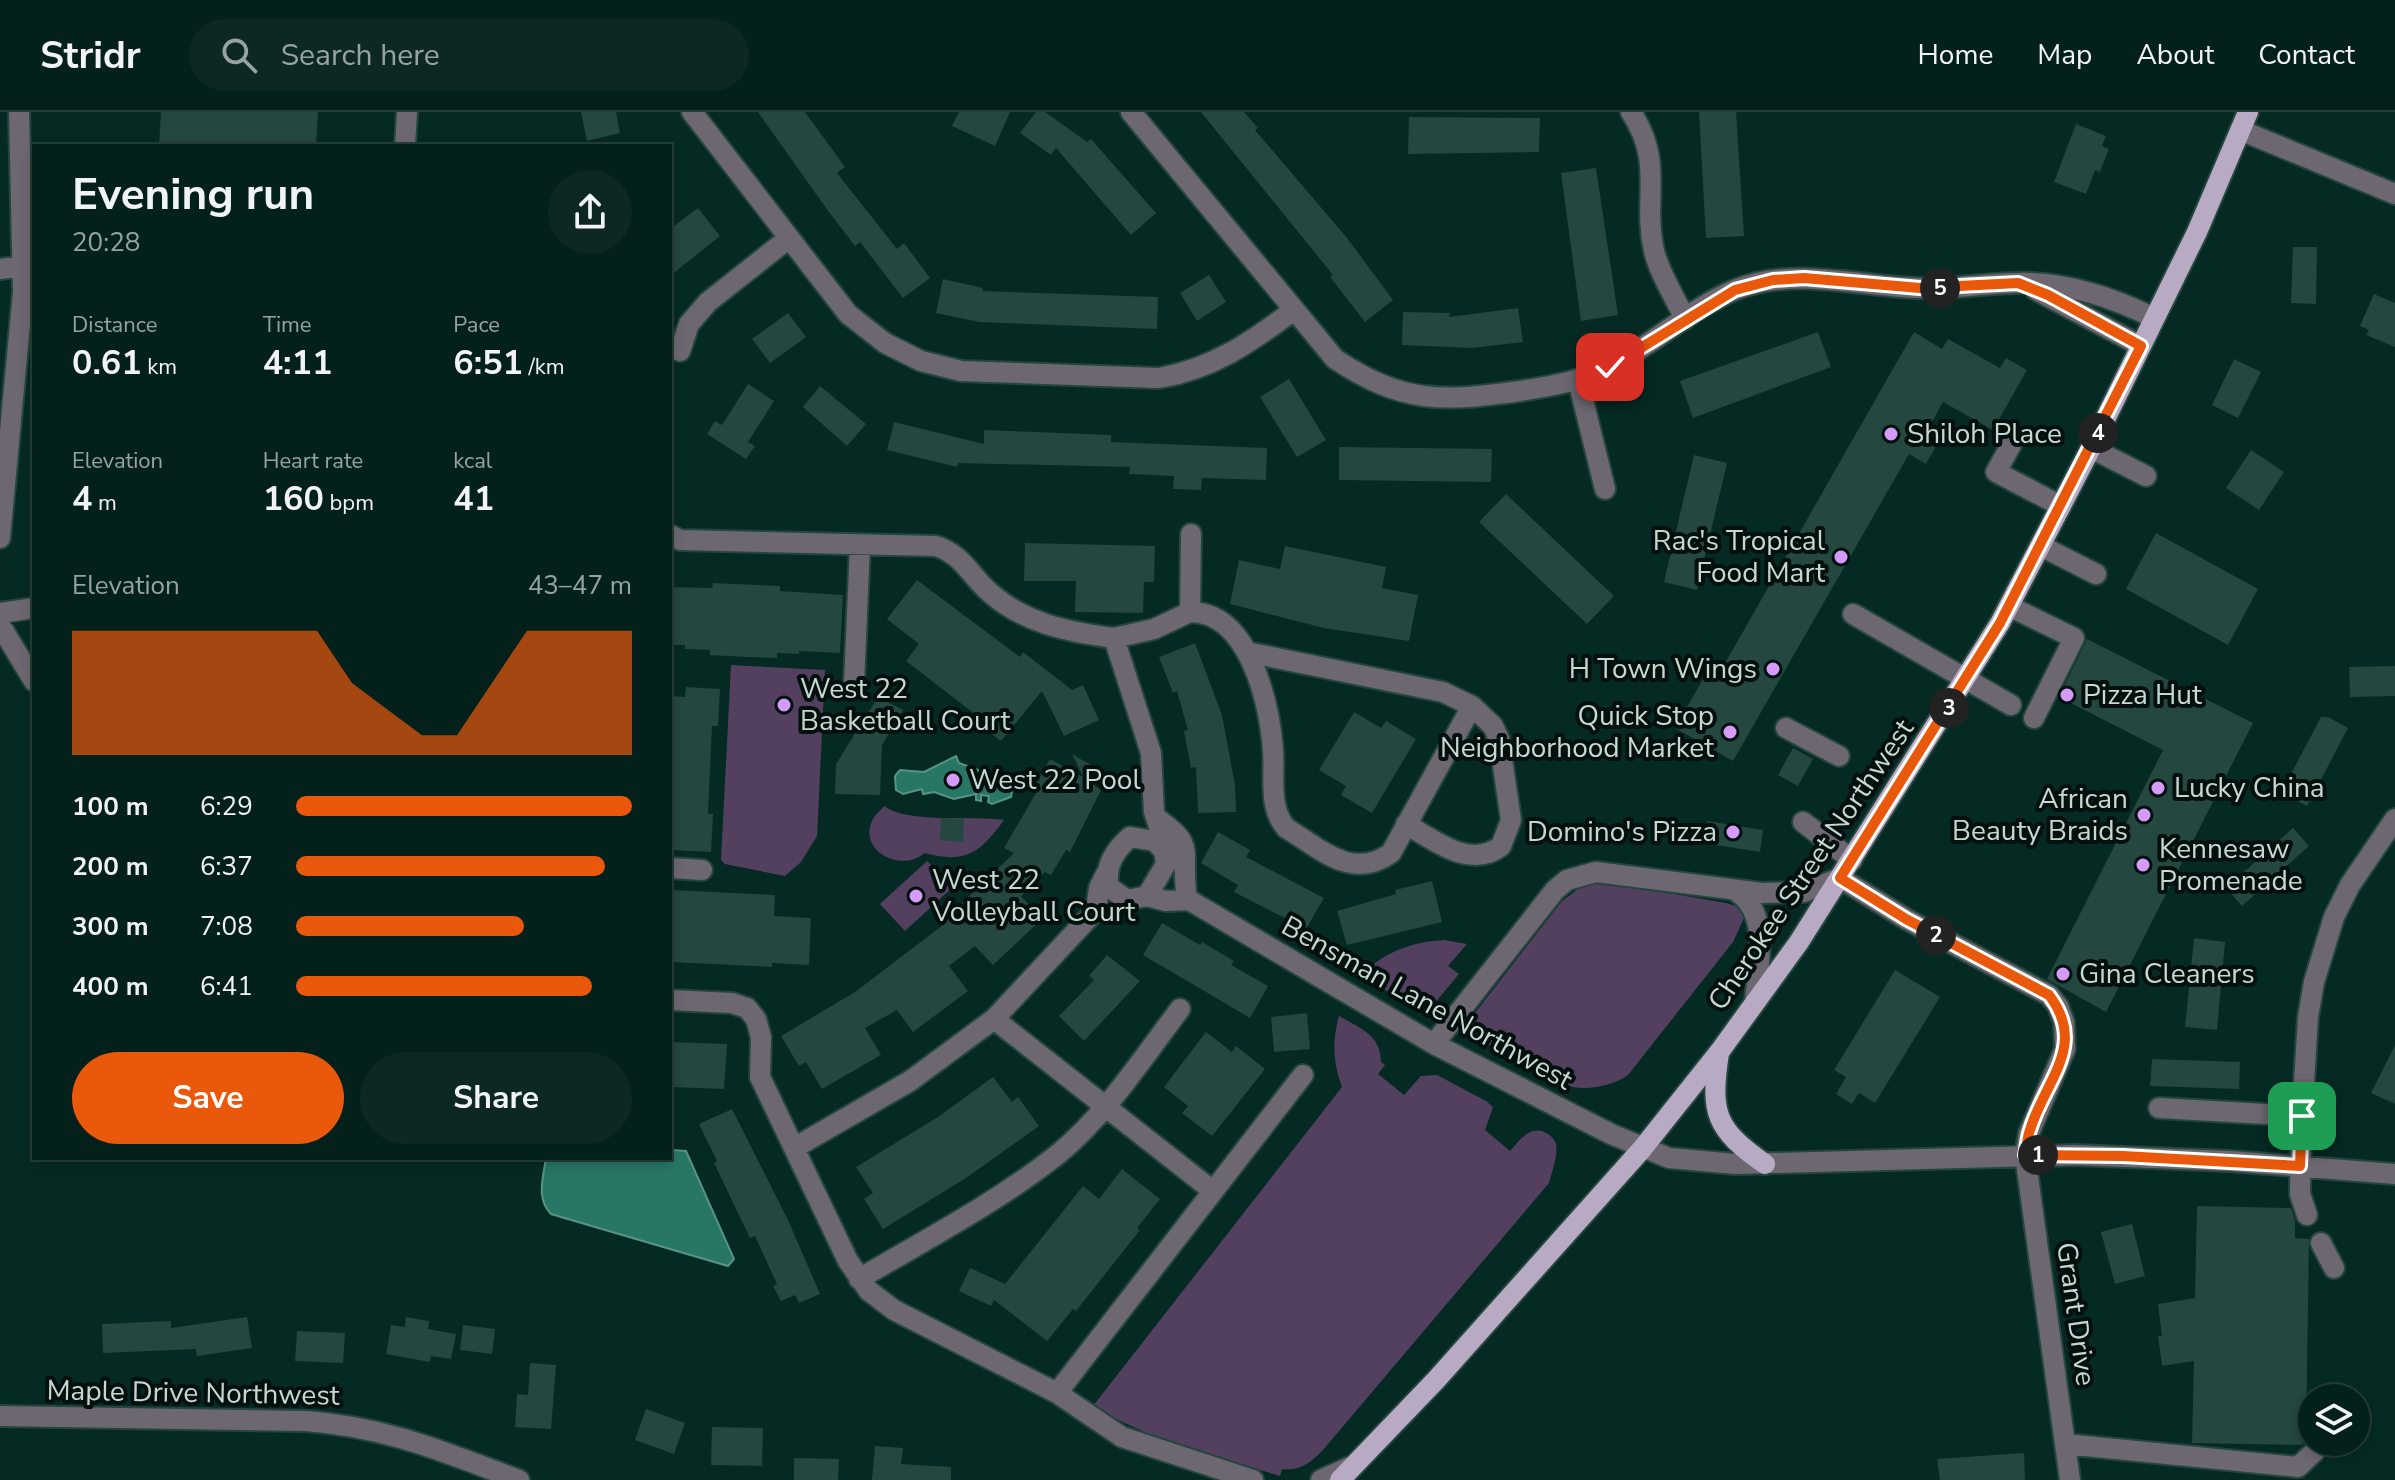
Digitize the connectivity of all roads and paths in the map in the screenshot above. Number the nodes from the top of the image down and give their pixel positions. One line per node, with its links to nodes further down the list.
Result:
1 (19, 112): 10 (street)
2 (407, 112): 7 (street)
3 (692, 112): 9 (street)
4 (1131, 112): 13 (street)
5 (1631, 112): 15 (street)
6 (2244, 121): 8 (street); 14 (main road, Cherokee Street Northwest)
7 (405, 144)
8 (2395, 194)
9 (789, 238): 13 (street); 17 (street)
10 (22, 266): 11 (street); 26 (street)
11 (0, 269)
12 (2018, 283): 14 (street); 15 (street); 16 (street)
13 (1294, 310): 18 (street)
14 (2154, 318): 16 (main road, Cherokee Street Northwest)
15 (1685, 319): 18 (street)
16 (2141, 346): 20 (main road, Cherokee Street Northwest)
17 (680, 351)
18 (1578, 380): 22 (street)
19 (2011, 445): 23 (street)
20 (2091, 448): 21 (street); 23 (main road, Cherokee Street Northwest)
21 (2146, 476)
22 (1605, 489)
23 (2061, 506): 28 (main road, Cherokee Street Northwest)
24 (1191, 534): 32 (street)
25 (672, 536): 27 (street)
26 (0, 538)
27 (860, 545): 36 (street); 40 (street)
28 (2041, 546): 29 (street); 30 (main road, Cherokee Street Northwest)
29 (2096, 574)
30 (2009, 606): 39 (main road, Cherokee Street Northwest); 43 (street)
31 (32, 608): 33 (street)
32 (1190, 612): 36 (street); 37 (street)
33 (0, 613)
34 (1853, 614): 39 (street)
35 (0, 625): 38 (street)
36 (1114, 638): 46 (street)
37 (1247, 652): 42 (street); 49 (street)
38 (32, 678)
39 (1968, 679): 41 (street); 52 (main road, Cherokee Street Northwest)
40 (854, 684)
41 (2011, 705)
42 (1472, 706): 49 (street); 49 (street)
43 (2034, 718)
44 (1786, 728): 45 (street)
45 (1839, 756)
46 (1156, 816): 50 (street); 51 (street); 58 (street)
47 (2395, 819): 70 (street)
48 (1803, 822): 52 (street)
49 (1406, 824)
50 (1130, 837): 51 (street); 55 (street)
51 (1165, 857): 58 (street); 59 (street)
52 (1852, 860): 56 (main road, Cherokee Street Northwest)
53 (672, 868): 54 (street)
54 (702, 870)
55 (1106, 874): 59 (street); 60 (street)
56 (1840, 878): 57 (street); 62 (main road, Cherokee Street Northwest); 73 (street)
57 (1736, 891): 62 (street); 65 (street)
58 (1188, 896): 59 (street); 65 (street, Bensman Lane Northwest)
59 (1137, 898): 60 (street)
60 (1096, 910): 64 (street)
61 (672, 1000): 71 (street)
62 (1755, 1001): 66 (main road, Cherokee Street Northwest)
63 (1180, 1009): 68 (street)
64 (994, 1019): 68 (street); 71 (street)
65 (1434, 1044): 72 (street, Bensman Lane Northwest)
66 (1720, 1051): 72 (main road, Cherokee Street Northwest); 74 (main road)
67 (1303, 1075): 77 (street)
68 (1105, 1107): 77 (street); 81 (street)
69 (2159, 1108): 70 (street)
70 (2302, 1116): 75 (street)
71 (794, 1148): 81 (street)
72 (1642, 1149): 74 (street, Bensman Lane Northwest); 86 (main road, Cherokee Street Northwest)
73 (2025, 1155): 74 (street, Bensman Lane Northwest); 75 (street, Bensman Lane Northwest); 84 (street, Grant Drive)
74 (1765, 1164)
75 (2300, 1166): 76 (street, Bensman Lane Northwest); 78 (street)
76 (2395, 1174)
77 (1213, 1191): 82 (street)
78 (2307, 1215)
79 (2321, 1243): 80 (street)
80 (2334, 1268)
81 (859, 1279): 82 (street)
82 (1057, 1393): 88 (street)
83 (0, 1416): 87 (street, Maple Drive Northwest)
84 (2065, 1444): 85 (street); 90 (street, Grant Drive)
85 (2310, 1456)
86 (1345, 1474): 89 (street)
87 (519, 1480)
88 (1253, 1480)
89 (1321, 1480)
90 (2070, 1480)

